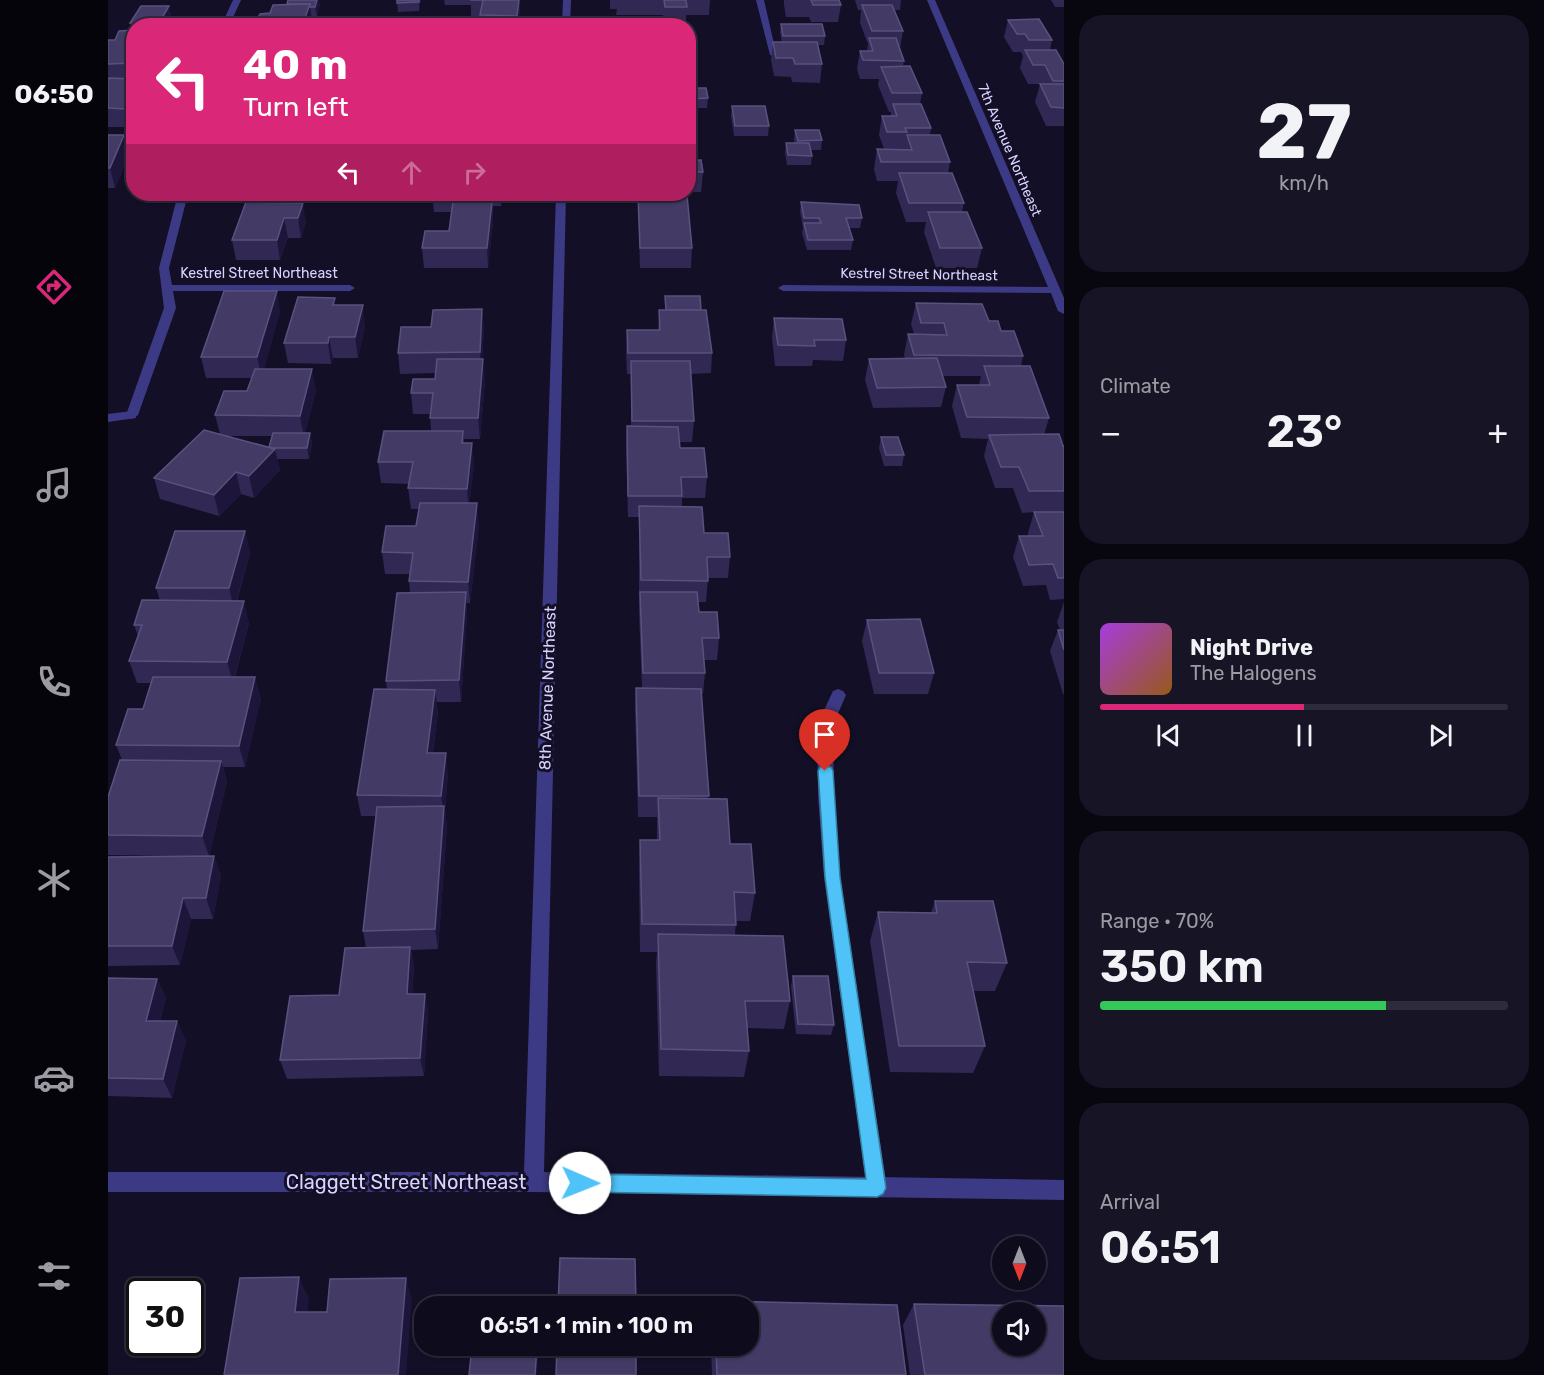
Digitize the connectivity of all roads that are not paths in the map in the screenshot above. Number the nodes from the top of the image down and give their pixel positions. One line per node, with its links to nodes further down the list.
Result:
1 (237, 0): 5 (street)
2 (567, 0): 6 (street)
3 (760, 0): 7 (street)
4 (931, 0): 13 (street, 7th Avenue Northeast)
5 (229, 18)
6 (566, 18)
7 (774, 55)
8 (181, 201): 10 (street)
9 (561, 201): 18 (street, 8th Avenue Northeast)
10 (167, 288): 11 (street, Kestrel Street Northeast); 15 (street)
11 (350, 288)
12 (783, 288): 13 (street, Kestrel Street Northeast)
13 (1054, 290): 14 (street, 7th Avenue Northeast)
14 (1064, 311)
15 (108, 418)
16 (838, 695): 19 (street)
17 (108, 1182): 18 (street, Claggett Street Northeast)
18 (534, 1182): 19 (street, Claggett Street Northeast)
19 (877, 1188): 20 (street, Claggett Street Northeast)
20 (1064, 1190)

